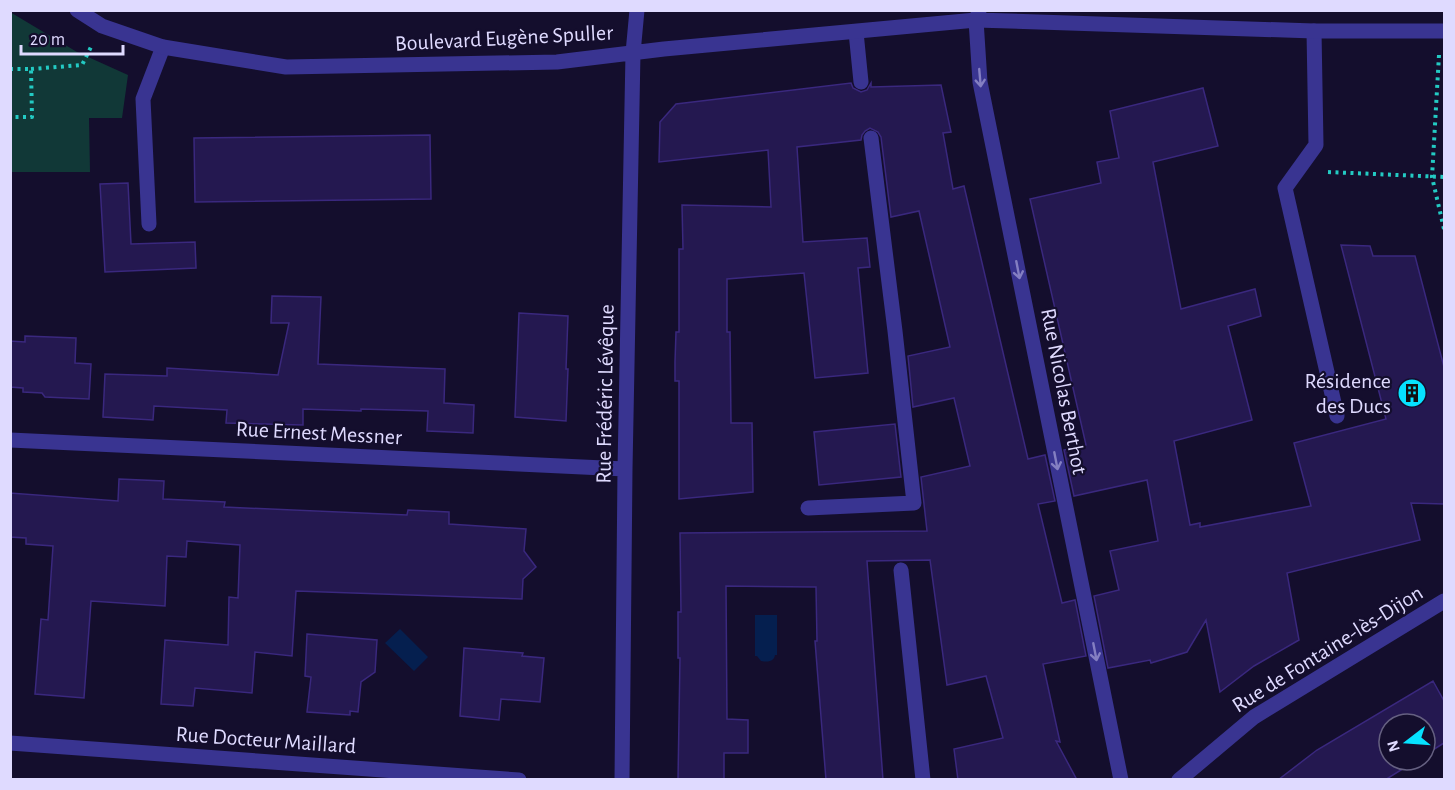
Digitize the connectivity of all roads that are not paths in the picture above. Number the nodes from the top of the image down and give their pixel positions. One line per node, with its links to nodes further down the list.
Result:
1 (76, 10): 7 (street, Boulevard Eugène Spuller)
2 (637, 10): 8 (street, Rue Frédéric Lévêque)
3 (977, 15): 4 (street, Boulevard Eugène Spuller); 6 (street, Boulevard Eugène Spuller); 22 (street, Rue Nicolas Berthot, one-way to 22)
4 (1314, 31): 5 (street, Boulevard Eugène Spuller); 12 (street)
5 (1442, 31)
6 (856, 32): 8 (street, Boulevard Eugène Spuller); 9 (street)
7 (163, 47): 8 (street, Boulevard Eugène Spuller); 11 (street)
8 (633, 53): 14 (street, Rue Frédéric Lévêque)
9 (861, 82)
10 (871, 138): 15 (street)
11 (149, 224)
12 (1337, 416)
13 (10, 440): 14 (street, Rue Ernest Messner)
14 (625, 469): 20 (street, Rue Frédéric Lévêque)
15 (808, 508)
16 (901, 570): 21 (street)
17 (1444, 601): 23 (street, Rue de Fontaine-lès-Dijon)
18 (10, 744): 19 (street, Rue Docteur Maillard)
19 (519, 780)
20 (622, 780)
21 (923, 780)
22 (1120, 780)
23 (1179, 780)

